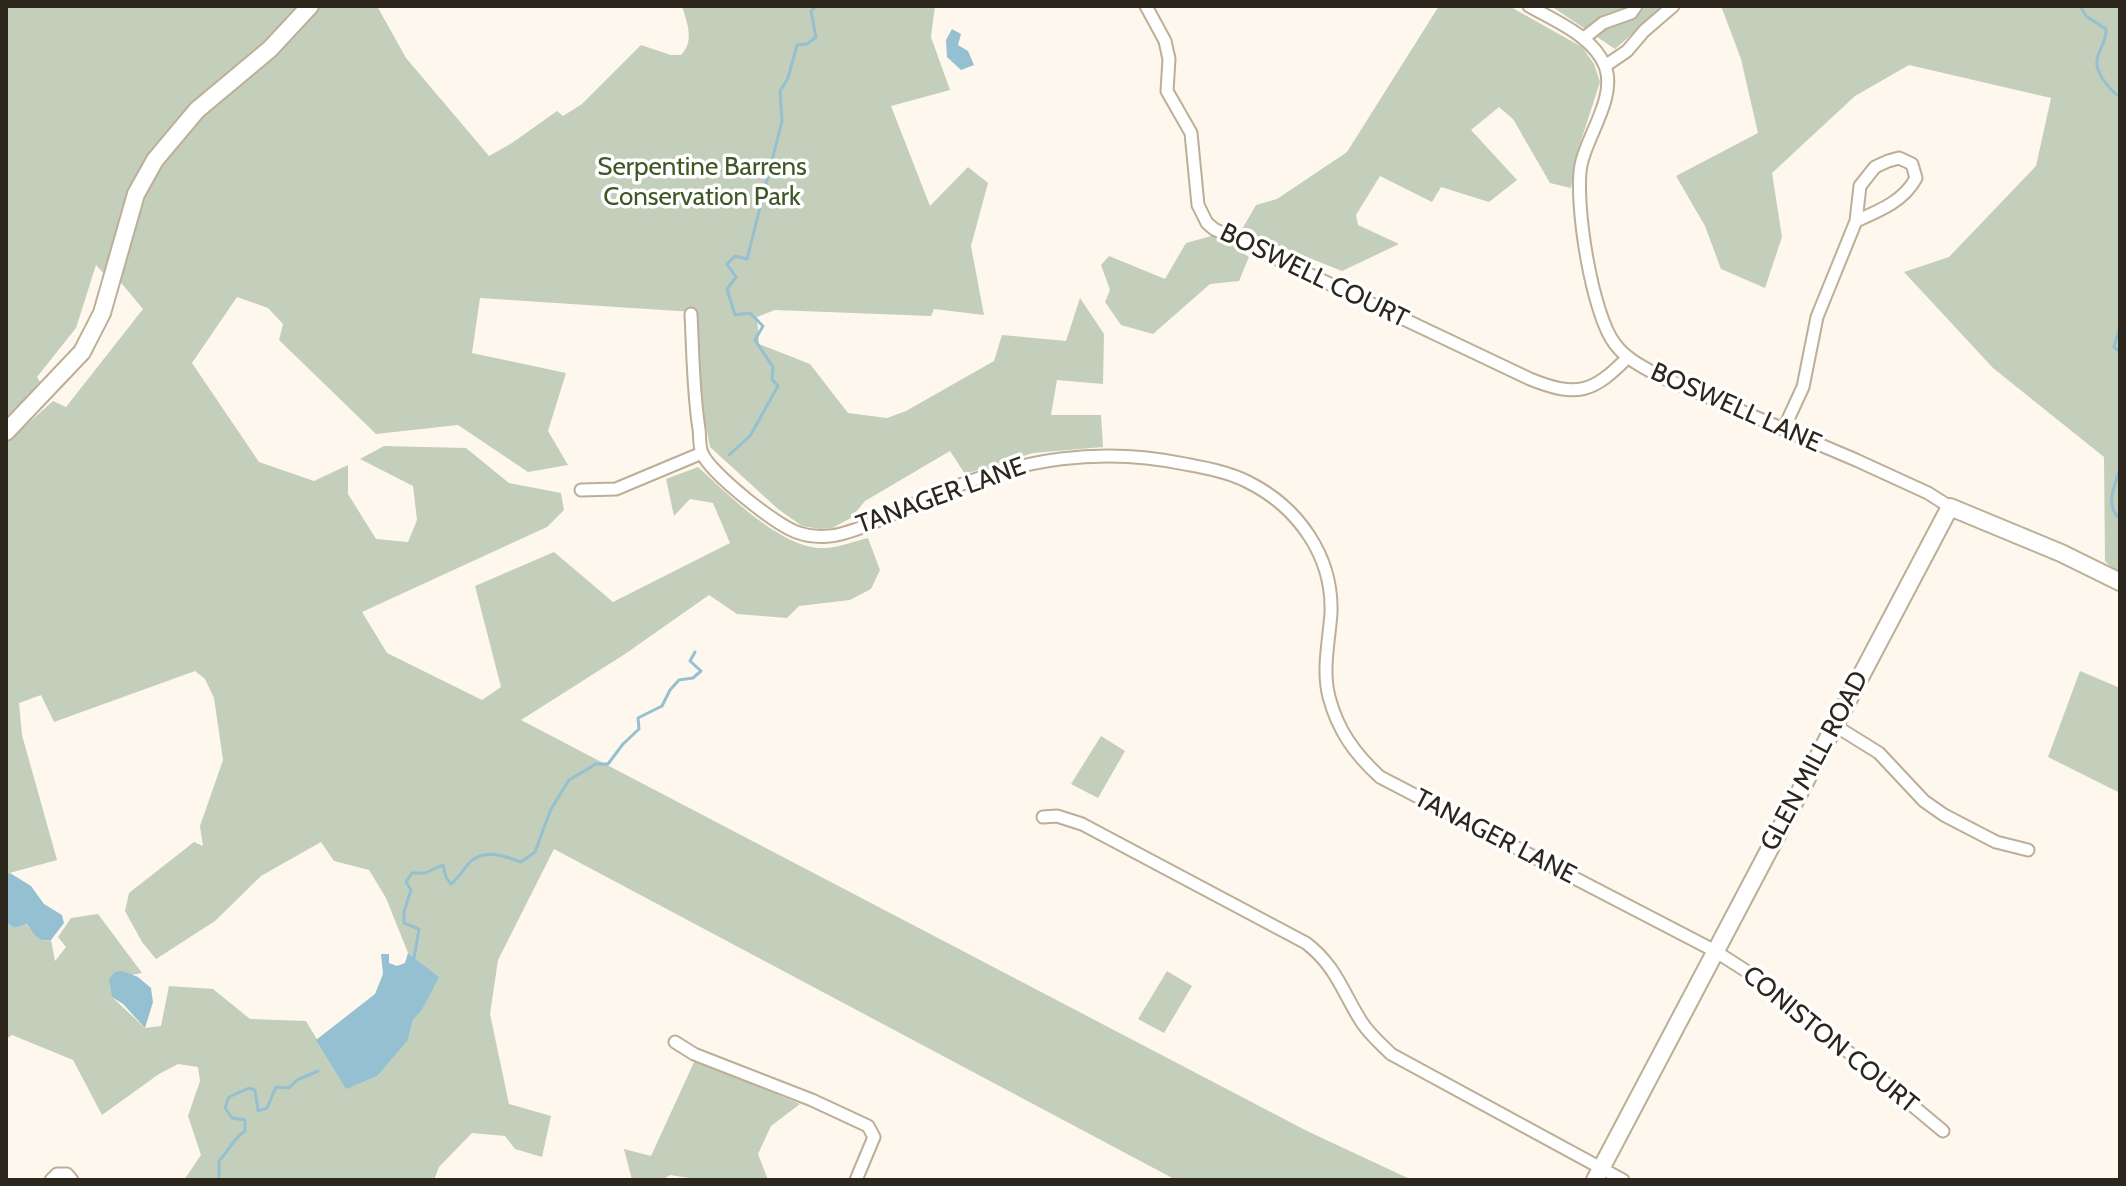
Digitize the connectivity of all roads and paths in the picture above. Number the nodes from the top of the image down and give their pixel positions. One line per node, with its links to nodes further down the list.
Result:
1 (310, 6): 12 (main road)
2 (1146, 6): 10 (street, BOSWELL COURT)
3 (1529, 6): 6 (street)
4 (1636, 6): 6 (street)
5 (1673, 6): 7 (street)
6 (1584, 38): 7 (street)
7 (1605, 66): 10 (street, BOSWELL LANE)
8 (1856, 221): 8 (street); 11 (street)
9 (691, 314): 13 (street)
10 (1628, 357): 11 (street, BOSWELL LANE)
11 (1784, 428): 15 (street, BOSWELL LANE)
12 (6, 432)
13 (702, 453): 14 (street); 20 (street, TANAGER LANE)
14 (581, 490)
15 (1950, 507): 16 (main road); 17 (main road, GLEN MILL ROAD)
16 (2120, 582)
17 (1834, 725): 19 (street); 20 (main road, GLEN MILL ROAD)
18 (1043, 817): 23 (street)
19 (2028, 850)
20 (1715, 951): 22 (street, CONISTON COURT); 23 (main road, GLEN MILL ROAD)
21 (675, 1042): 26 (street)
22 (1943, 1131)
23 (1599, 1174): 27 (street)
24 (51, 1180): 25 (street)
25 (72, 1180)
26 (856, 1180)
27 (1623, 1180)

